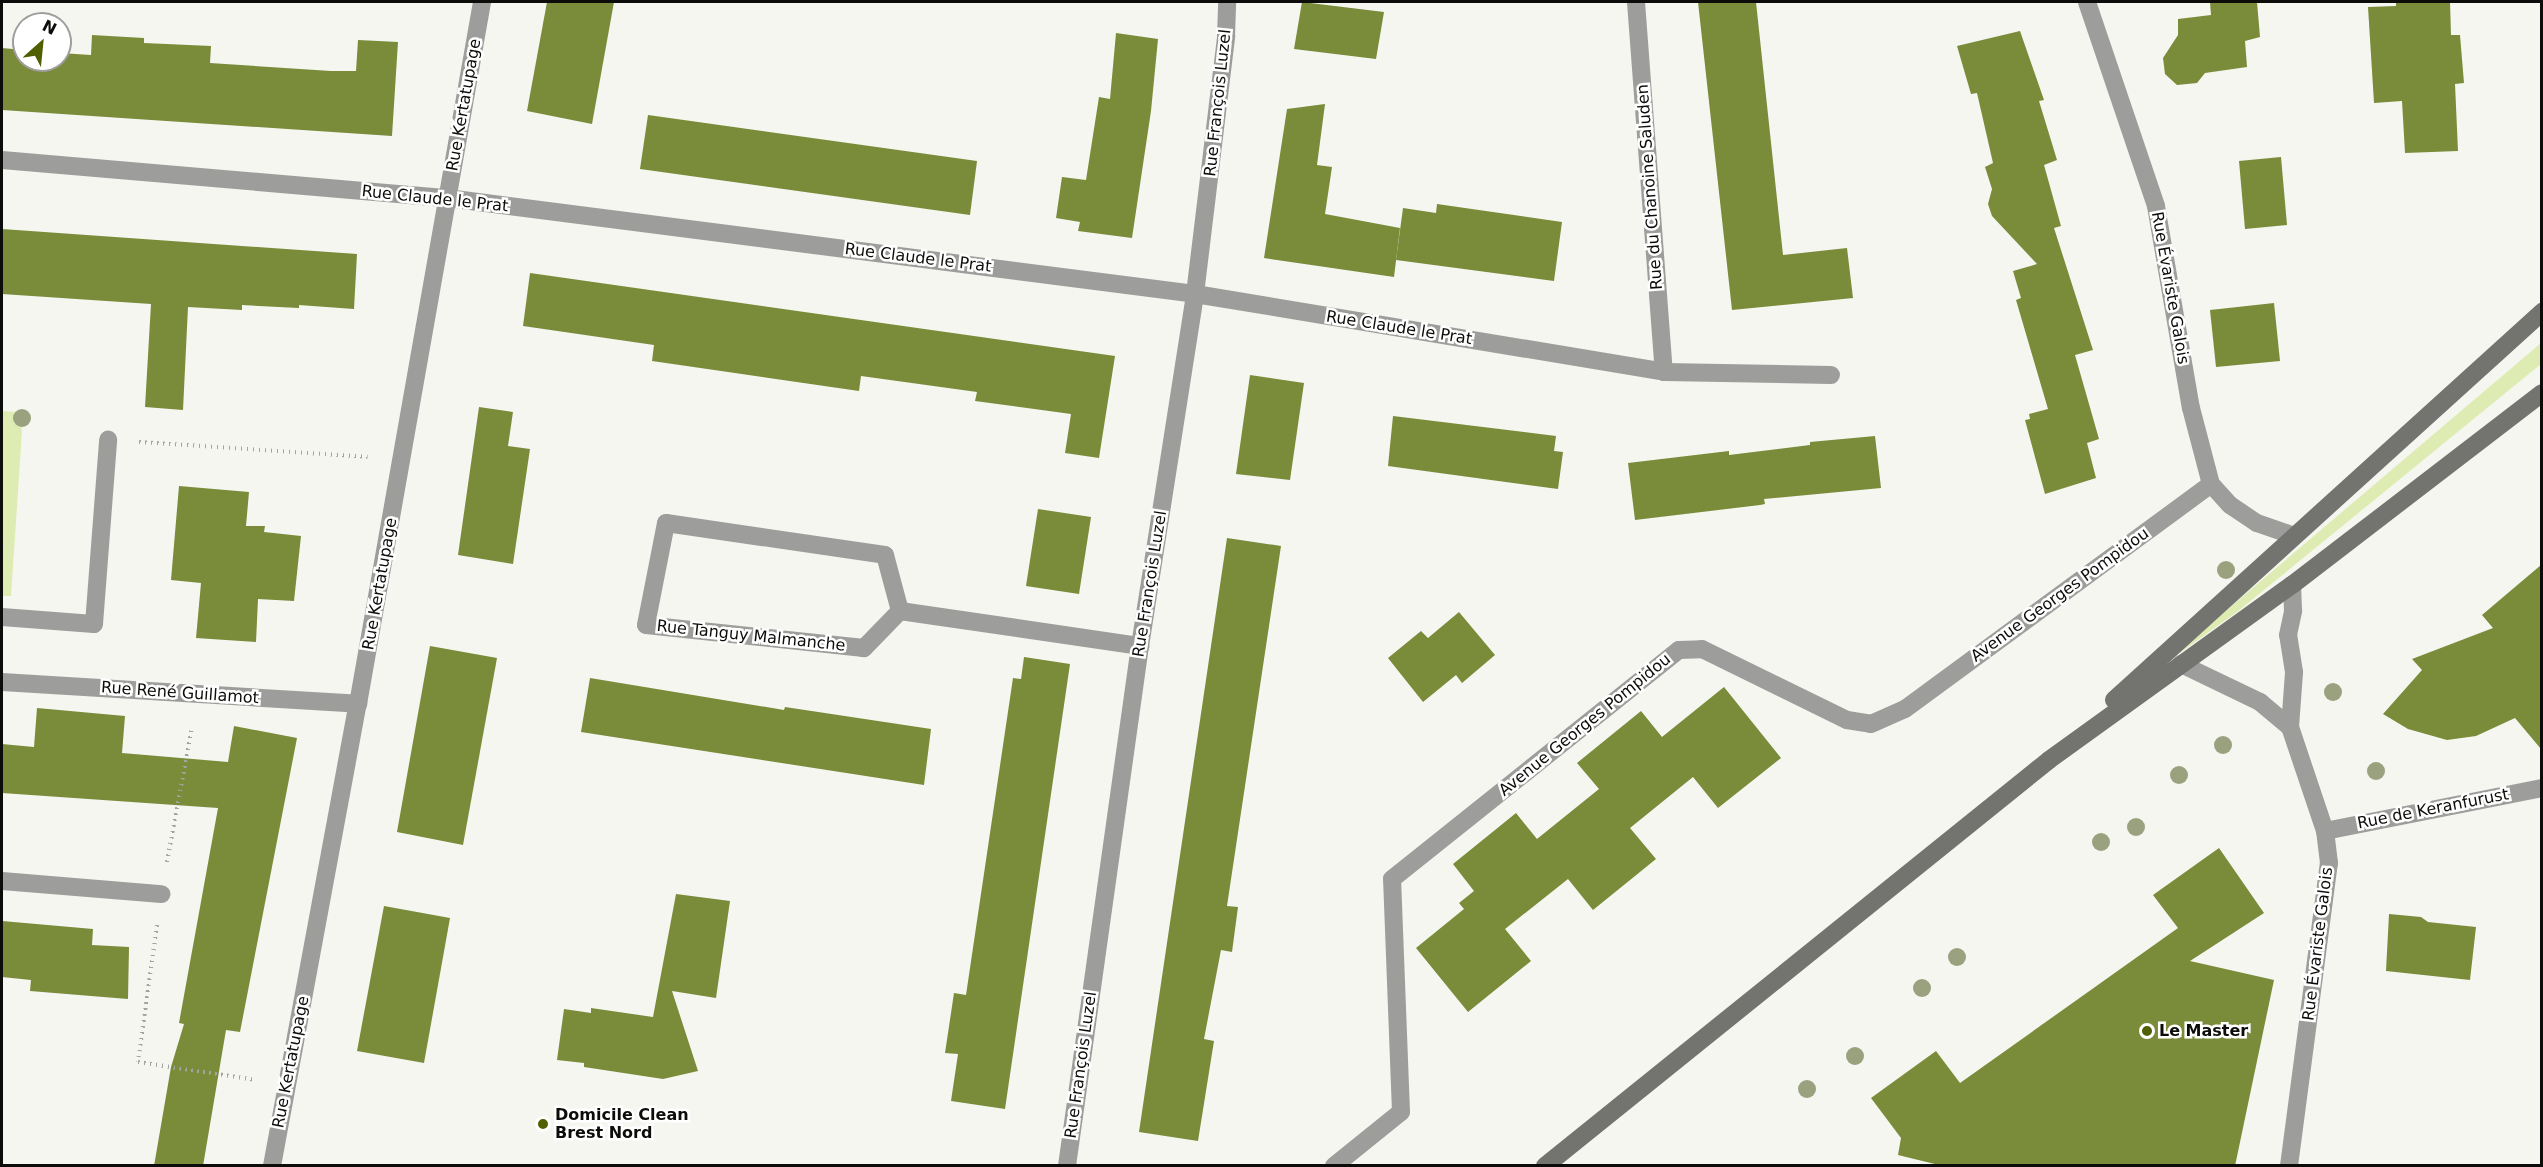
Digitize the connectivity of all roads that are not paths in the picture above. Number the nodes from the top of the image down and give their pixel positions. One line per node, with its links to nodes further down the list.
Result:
1 (482, 2): 6 (street, Rue Kertatupage)
2 (1227, 2): 7 (street, Rue François Luzel)
3 (1636, 2): 9 (street, Rue du Chanoine Saluden)
4 (2087, 2): 13 (street, Rue Évariste Galois)
5 (2, 160): 6 (street, Rue Claude le Prat)
6 (447, 198): 7 (street, Rue Claude le Prat); 21 (street, Rue Kertatupage)
7 (1195, 294): 9 (street, Rue Claude le Prat); 18 (street, Rue François Luzel)
8 (2541, 312): 14 (main road)
9 (1664, 372): 10 (street, Rue Claude le Prat)
10 (1831, 375)
11 (2541, 393): 15 (main road)
12 (108, 440): 17 (street)
13 (2211, 484): 14 (street, Rue Évariste Galois); 30 (street, Avenue Georges Pompidou)
14 (2294, 536): 23 (main road)
15 (2292, 585): 19 (main road); 22 (street, Rue Évariste Galois)
16 (900, 611): 16 (street, Rue Tanguy Malmanche); 18 (street)
17 (2, 617)
18 (1140, 646): 29 (street, Rue François Luzel)
19 (2181, 664): 22 (street); 23 (main road)
20 (2, 682): 21 (street, Rue René Guillamot)
21 (358, 704): 28 (street, Rue Kertatupage)
22 (2290, 727): 25 (street, Rue Évariste Galois)
23 (2049, 760): 31 (main road)
24 (2541, 788): 25 (street, Rue de Keranfurust)
25 (2325, 831): 32 (street, Rue Évariste Galois)
26 (2, 881): 27 (street)
27 (161, 894)
28 (272, 1166)
29 (1067, 1166)
30 (1334, 1166)
31 (1545, 1166)
32 (2289, 1166)

